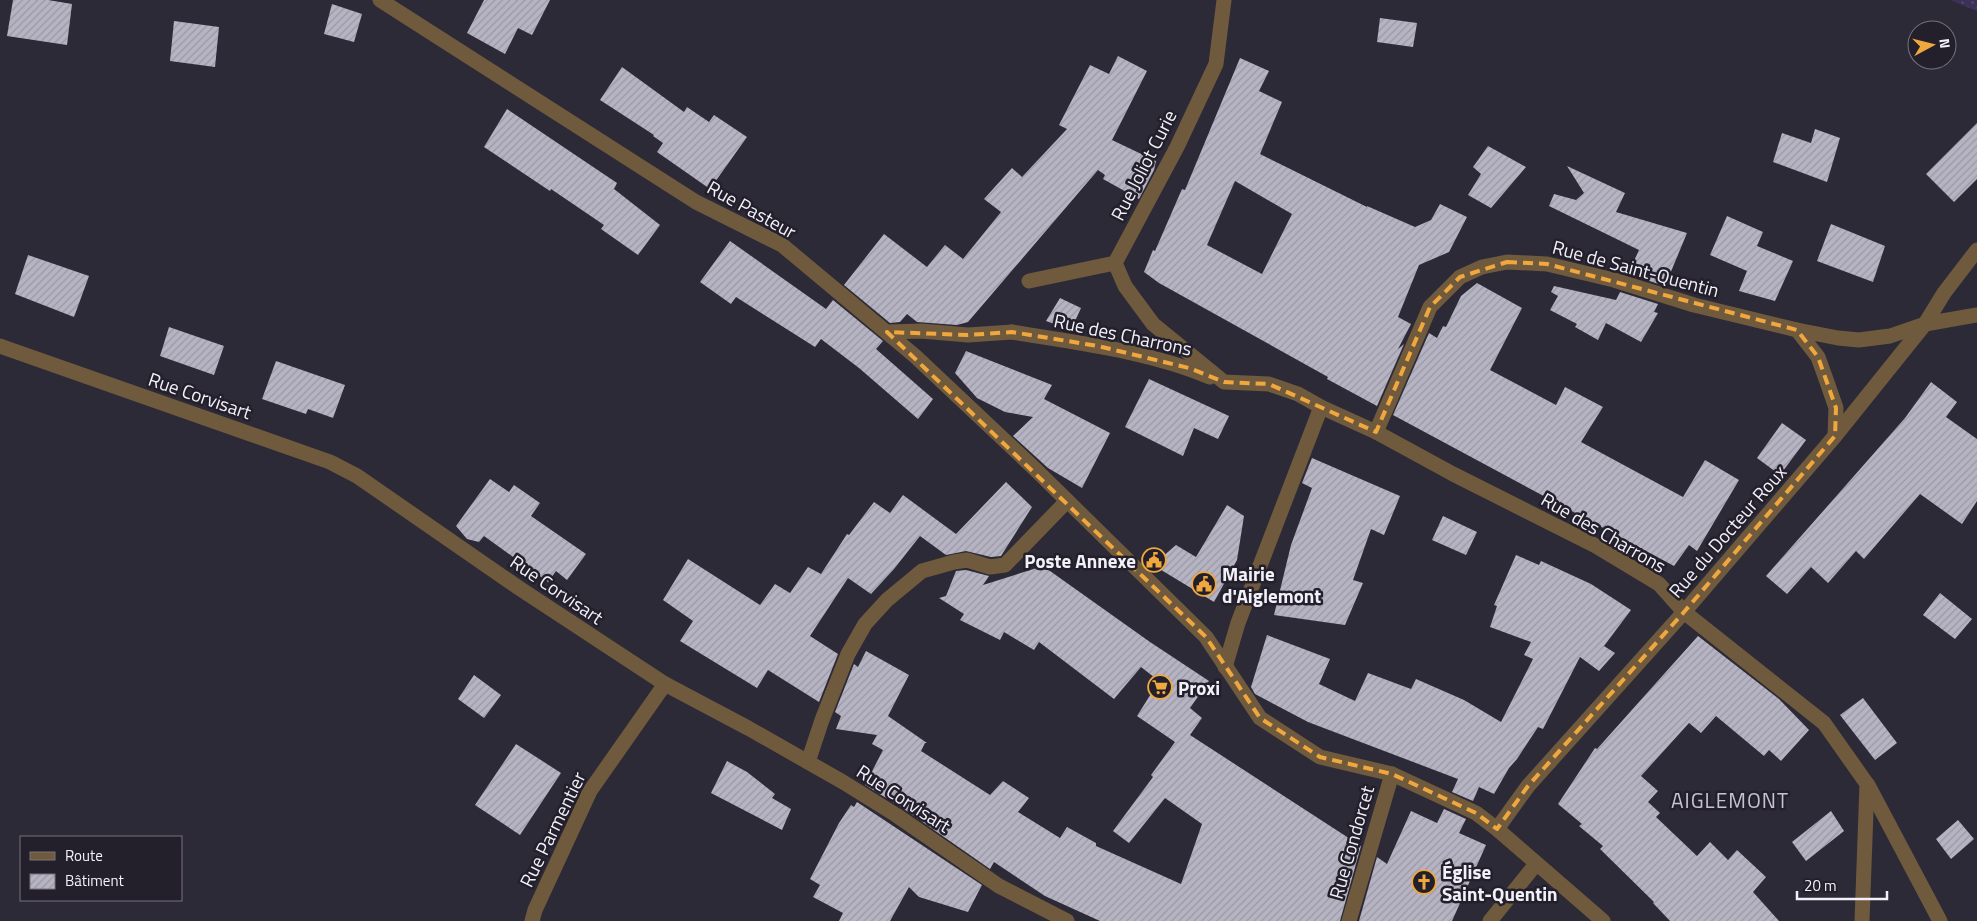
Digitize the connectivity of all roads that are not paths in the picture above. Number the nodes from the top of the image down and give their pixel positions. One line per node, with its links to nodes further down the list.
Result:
1 (380, 0): 9 (street, Rue Pasteur)
2 (1224, 0): 4 (street, Rue Joliot Curie)
3 (1977, 250): 7 (street, Rue du Docteur Roux)
4 (1115, 263): 5 (street); 11 (street, Rue des Charrons)
5 (1030, 281)
6 (1977, 316): 7 (street, Rue de Saint-Quentin)
7 (1925, 324): 8 (street, Rue de Saint-Quentin); 14 (street, Rue du Docteur Roux)
8 (1797, 330): 13 (street, Rue de Saint-Quentin); 14 (street)
9 (887, 332): 11 (street, Rue des Charrons); 15 (street, Rue Pasteur)
10 (0, 346): 18 (street, Rue Corvisart)
11 (1224, 382): 12 (street, Rue des Charrons)
12 (1321, 407): 13 (street, Rue des Charrons); 17 (street)
13 (1376, 432): 16 (street, Rue des Charrons)
14 (1835, 436): 16 (street, Rue du Docteur Roux)
15 (1067, 501): 17 (street, Rue Pasteur); 19 (street)
16 (1684, 612): 21 (street, Rue des Charrons); 22 (street, Rue du Docteur Roux)
17 (1225, 667): 20 (street, Rue Pasteur)
18 (665, 684): 19 (street, Rue Corvisart); 24 (street, Rue Parmentier)
19 (808, 762): 25 (street, Rue Corvisart)
20 (1392, 774): 22 (street, Rue Pasteur); 26 (street, Rue Condorcet)
21 (1867, 784): 29 (street); 30 (street, Rue des Charrons)
22 (1497, 829): 23 (street, Rue Pasteur)
23 (1536, 864): 27 (street); 28 (street, Rue Pasteur)
24 (532, 921)
25 (1067, 921)
26 (1348, 921)
27 (1490, 921)
28 (1603, 921)
29 (1862, 921)
30 (1940, 921)

